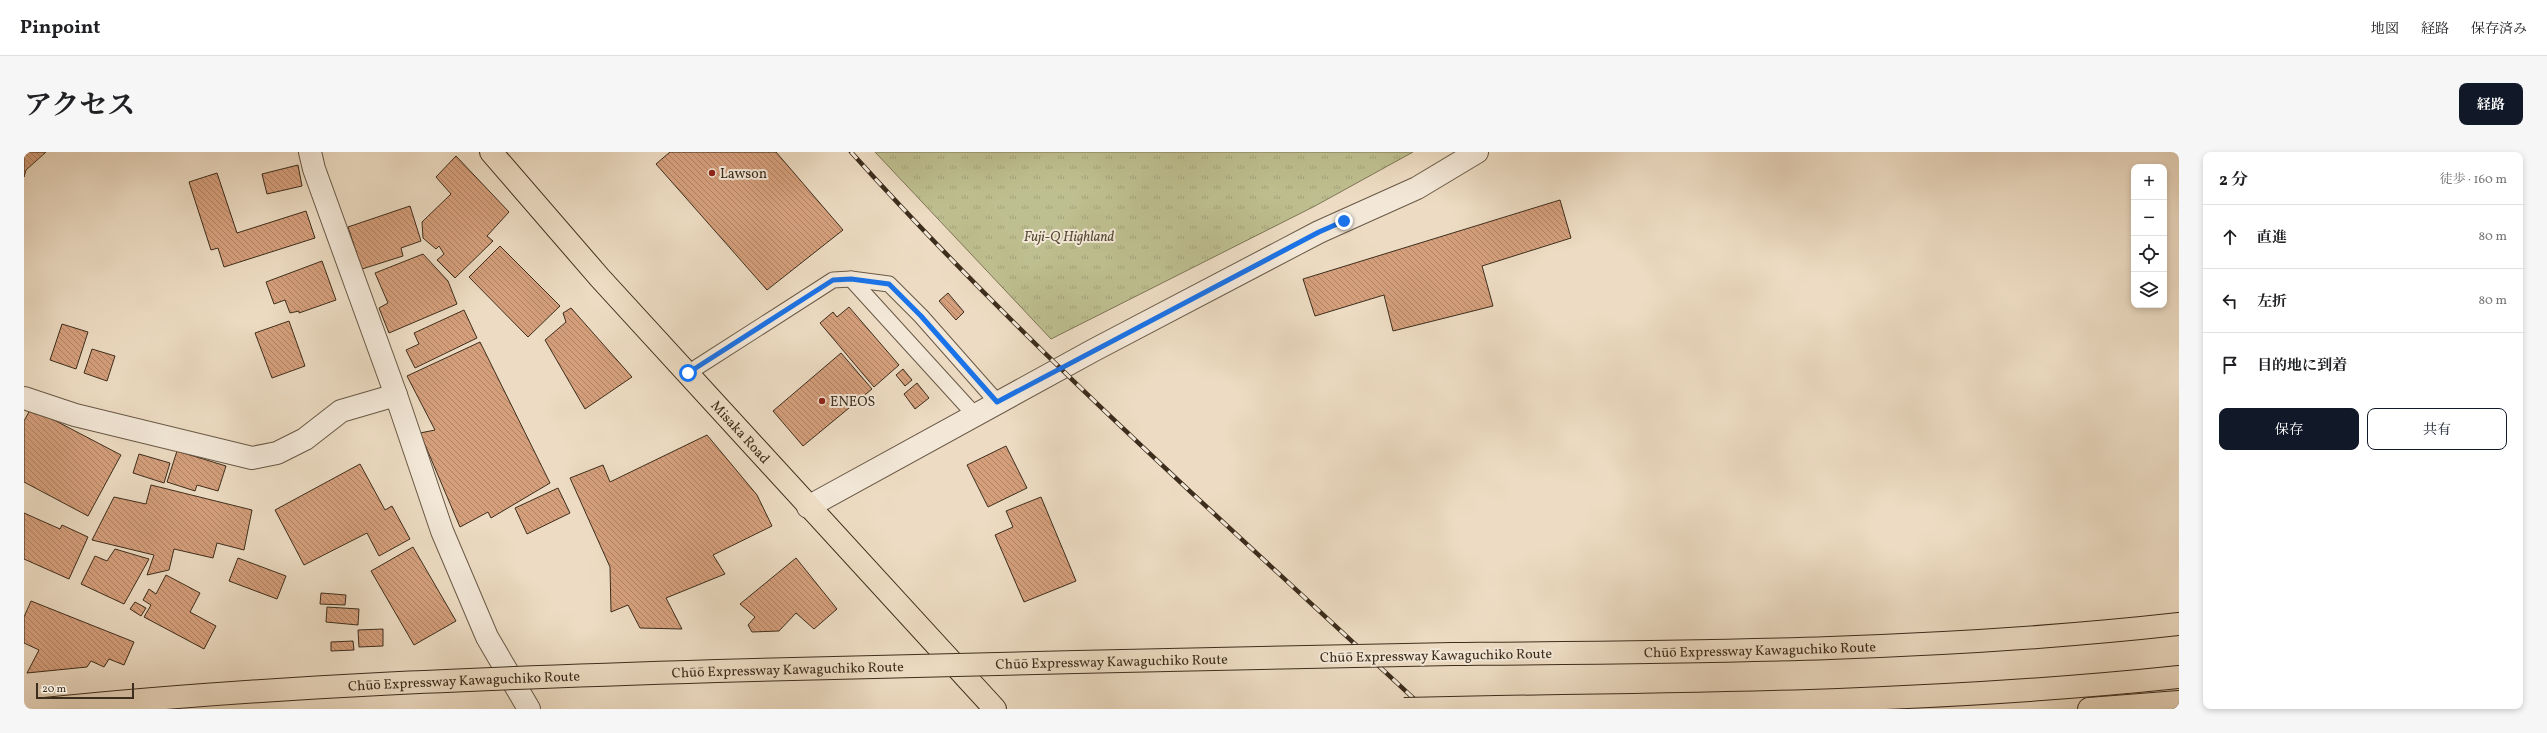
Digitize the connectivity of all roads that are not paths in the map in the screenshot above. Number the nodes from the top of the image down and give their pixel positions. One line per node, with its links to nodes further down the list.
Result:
1 (310, 152): 6 (street)
2 (491, 152): 5 (highway, Misaka Road)
3 (1477, 152): 8 (street)
4 (851, 279): 5 (lane); 8 (lane); 9 (lane)
5 (688, 373): 10 (highway, Misaka Road)
6 (396, 395): 7 (street); 16 (street)
7 (24, 398)
8 (997, 402): 9 (street)
9 (974, 414): 10 (street)
10 (808, 507): 17 (highway, Misaka Road)
11 (2179, 624): 15 (highway, Chūō Expressway Kawaguchiko Route, bridge)
12 (2179, 677): 14 (highway)
13 (2179, 702): 20 (highway)
14 (1719, 704): 18 (highway, bridge); 19 (highway)
15 (45, 709)
16 (529, 709)
17 (995, 709)
18 (1404, 709)
19 (1794, 709)
20 (2089, 709)

